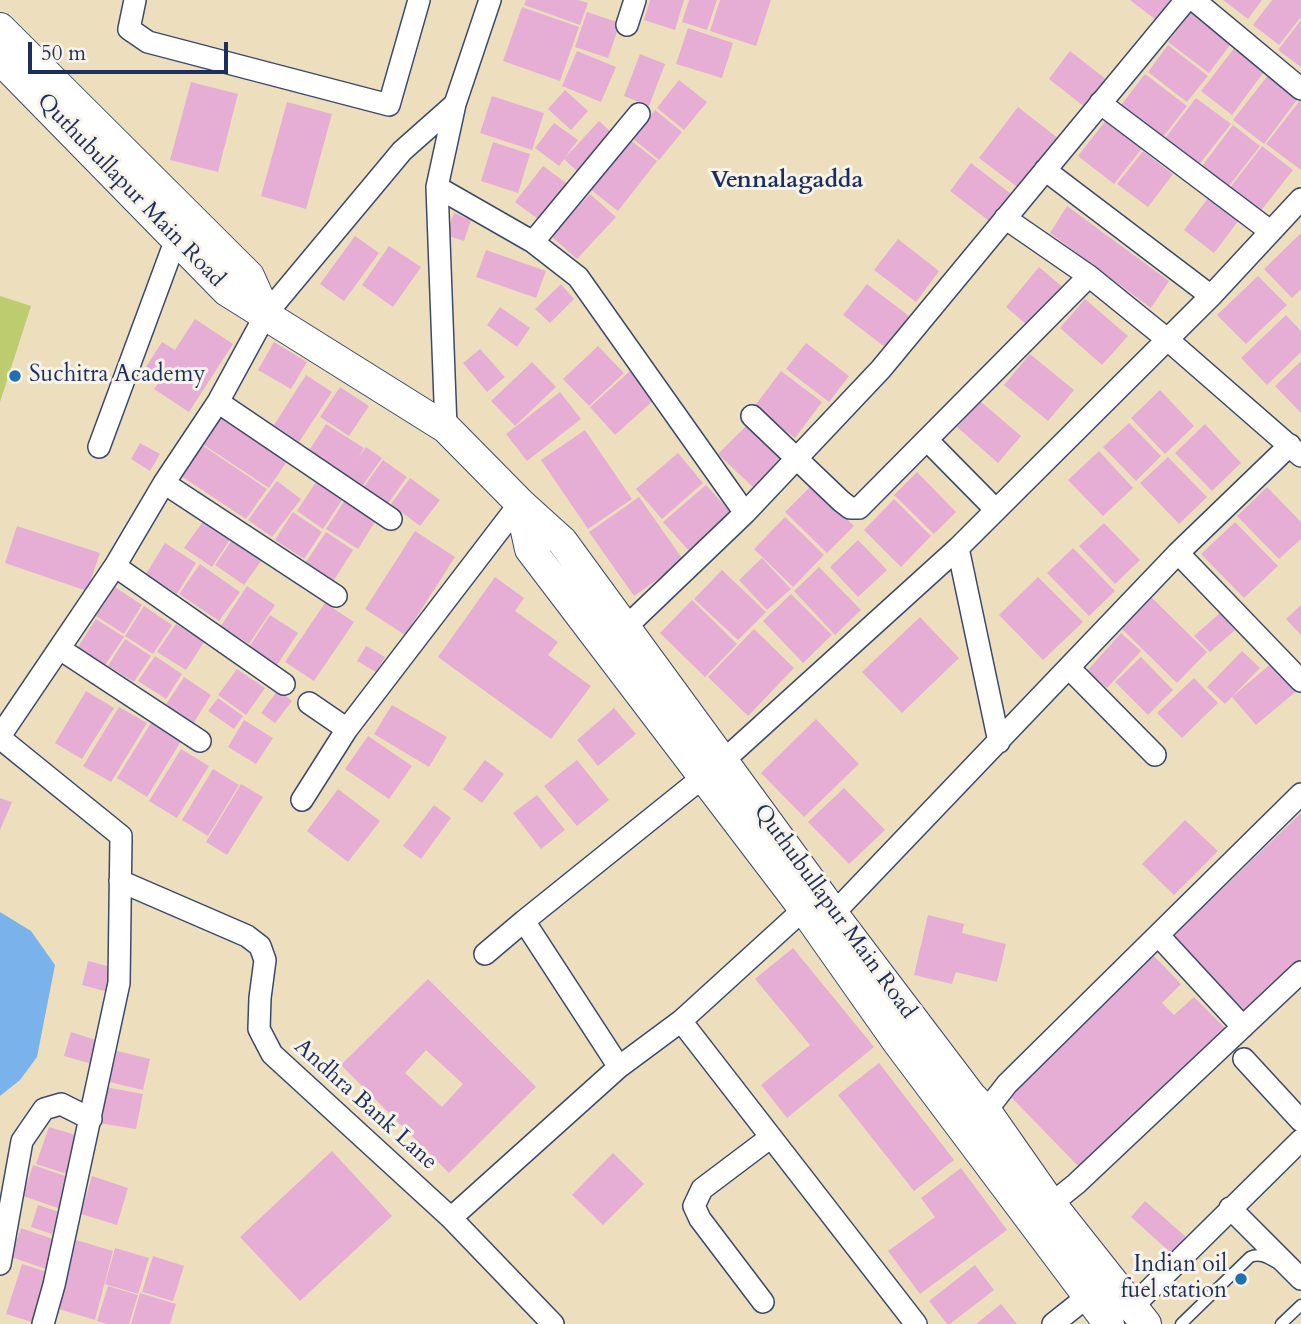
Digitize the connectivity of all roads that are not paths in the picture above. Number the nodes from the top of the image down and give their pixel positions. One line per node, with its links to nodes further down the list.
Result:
1 (135, 0): 2 (street)
2 (419, 0)
3 (490, 0): 12 (street)
4 (635, 0): 7 (street)
5 (1186, 0): 11 (street)
6 (1194, 0): 10 (street)
7 (627, 24)
8 (0, 28): 23 (main road, Quthubullapur Main Road)
9 (0, 60): 19 (main road, Quthubullapur Main Road)
10 (1301, 89)
11 (1100, 103): 14 (street); 18 (street)
12 (455, 104): 15 (street); 23 (street)
13 (639, 114): 20 (street)
14 (1045, 170): 17 (street); 22 (street)
15 (437, 187): 20 (street); 27 (street)
16 (1301, 199): 18 (street)
17 (1005, 218): 21 (street); 31 (street)
18 (1270, 230): 22 (street)
19 (176, 239): 23 (main road, Quthubullapur Main Road); 29 (street)
20 (533, 242): 35 (street)
21 (1089, 276): 24 (street); 28 (street)
22 (1211, 296): 24 (street)
23 (266, 314): 25 (street); 27 (main road, Quthubullapur Main Road)
24 (1168, 340): 30 (street); 34 (street)
25 (218, 402): 32 (street); 36 (street)
26 (752, 415): 31 (street)
27 (446, 428): 33 (main road, Quthubullapur Main Road)
28 (927, 440): 31 (street); 34 (street)
29 (99, 447)
30 (1295, 450): 38 (street)
31 (797, 458): 35 (street)
32 (164, 483): 39 (street); 40 (street)
33 (520, 503): 41 (main road, Quthubullapur Main Road); 47 (street); 52 (main road, Quthubullapur Main Road)
34 (996, 510): 37 (street)
35 (745, 513): 41 (street)
36 (391, 519)
37 (958, 548): 50 (street); 52 (street)
38 (1178, 554): 43 (street); 44 (street)
39 (115, 566): 42 (street); 45 (street)
40 (335, 596)
41 (626, 627): 52 (main road, Quthubullapur Main Road)
42 (60, 649): 48 (street); 49 (street)
43 (1069, 668): 50 (street); 51 (street)
44 (1301, 681)
45 (284, 684)
46 (309, 703): 47 (street)
47 (347, 729): 54 (street)
48 (0, 737): 55 (street)
49 (200, 741)
50 (999, 742): 57 (street)
51 (1155, 755)
52 (713, 769): 56 (main road, Quthubullapur Main Road); 57 (main road, Quthubullapur Main Road); 58 (street)
53 (1301, 794): 59 (street)
54 (302, 800)
55 (120, 881): 67 (street); 73 (street, Andhra Bank Lane)
56 (804, 909): 62 (street); 77 (main road, Quthubullapur Main Road)
57 (833, 914): 66 (main road, Quthubullapur Main Road)
58 (524, 920): 60 (street); 65 (street)
59 (1158, 935): 63 (street); 66 (street)
60 (485, 954)
61 (1301, 972): 63 (street)
62 (681, 1021): 65 (street); 69 (street)
63 (1243, 1027): 71 (street)
64 (1244, 1059): 68 (street)
65 (619, 1067): 73 (street)
66 (986, 1111): 71 (main road, Quthubullapur Main Road)
67 (91, 1119): 74 (street); 81 (street)
68 (1301, 1121)
69 (771, 1137): 78 (street); 83 (street)
70 (1301, 1140): 72 (street)
71 (1051, 1204): 80 (main road, Quthubullapur Main Road)
72 (1230, 1208): 75 (street); 80 (street)
73 (451, 1218): 82 (street, Andhra Bank Lane)
74 (0, 1264)
75 (1301, 1279)
76 (1301, 1289): 86 (lane)
77 (1087, 1297): 84 (street); 85 (main road, Quthubullapur Main Road)
78 (763, 1302)
79 (1301, 1305): 87 (lane)
80 (1140, 1315)
81 (43, 1324)
82 (553, 1324)
83 (916, 1324)
84 (1053, 1324)
85 (1110, 1324)
86 (1181, 1324)
87 (1281, 1324)

